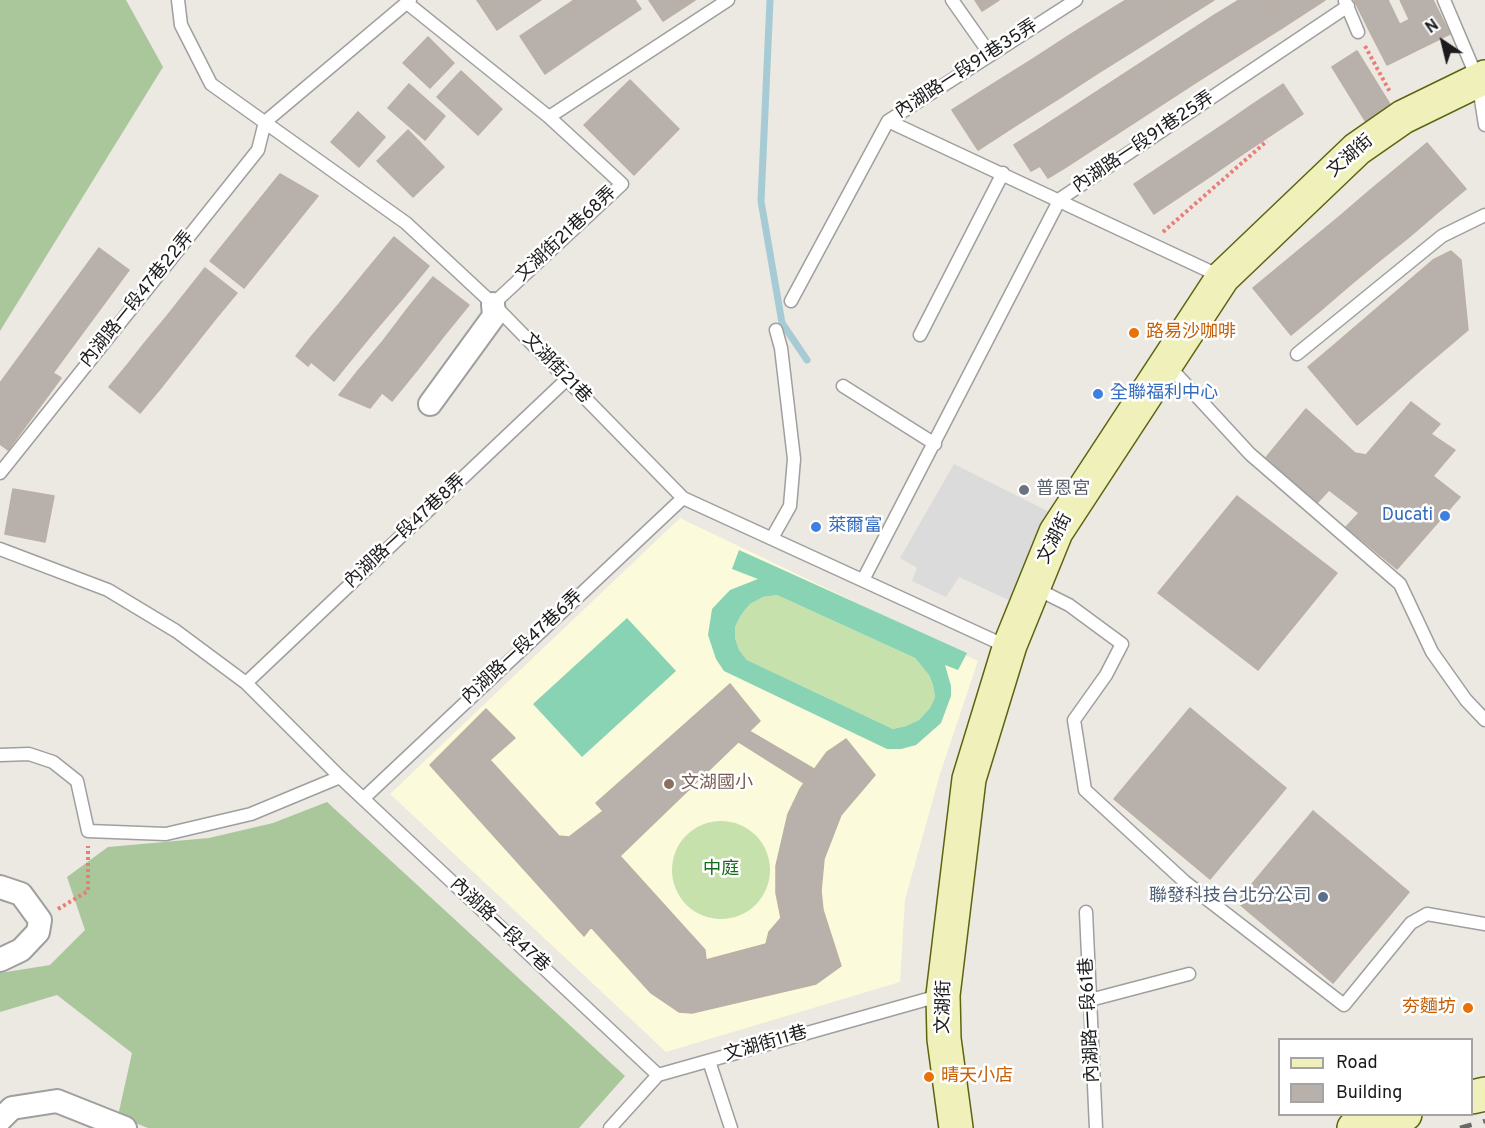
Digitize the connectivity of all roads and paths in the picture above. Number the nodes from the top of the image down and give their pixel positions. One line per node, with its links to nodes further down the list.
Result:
1 (178, 0): 13 (lane, 文湖街21巷)
2 (728, 0): 11 (lane)
3 (952, 0): 9 (lane)
4 (1076, 0): 9 (lane, 內湖路一段91巷35弄)
5 (1444, 0): 10 (lane)
6 (409, 1): 11 (lane, 文湖街21巷68弄); 13 (lane, 文湖街21巷68弄)
7 (1347, 3): 8 (lane, 內湖路一段91巷25弄); 18 (lane, 內湖路一段91巷25弄)
8 (1358, 32): 12 (path)
9 (990, 54): 14 (lane, 內湖路一段91巷35弄)
10 (1482, 78): 12 (street, 文湖街); 15 (lane)
11 (549, 117): 23 (lane, 文湖街21巷68弄)
12 (1403, 117): 21 (street, 文湖街)
13 (265, 122): 23 (lane, 文湖街21巷); 32 (lane, 內湖路一段47巷22弄)
14 (888, 122): 17 (lane, 內湖路一段91巷35弄); 22 (lane, 內湖路一段91巷35弄)
15 (1485, 125)
16 (1267, 141): 20 (path)
17 (1003, 173): 18 (lane, 內湖路一段91巷35弄); 25 (lane)
18 (1060, 199): 20 (lane, 內湖路一段91巷25弄); 31 (lane)
19 (1485, 215): 26 (lane)
20 (1152, 243): 21 (lane, 內湖路一段91巷25弄)
21 (1223, 277): 27 (street, 文湖街)
22 (791, 301)
23 (493, 304): 28 (lane, 文湖街21巷); 30 (street)
24 (776, 330): 34 (lane)
25 (920, 335)
26 (1297, 354)
27 (1167, 363): 37 (street, 文湖街); 40 (lane)
28 (566, 380): 33 (lane, 文湖街21巷); 39 (lane, 內湖路一段47巷8弄)
29 (843, 386): 31 (lane)
30 (430, 404)
31 (935, 444): 36 (lane)
32 (0, 473)
33 (682, 498): 34 (lane, 文湖街21巷); 43 (lane, 內湖路一段47巷6弄)
34 (772, 538): 36 (lane, 文湖街21巷)
35 (0, 549): 39 (lane, 內湖路一段47巷)
36 (863, 580): 38 (lane, 文湖街21巷)
37 (1034, 587): 38 (street, 文湖街); 48 (lane)
38 (1009, 647): 51 (street, 文湖街)
39 (246, 683): 42 (lane, 內湖路一段47巷)
40 (1485, 720)
41 (0, 755): 44 (lane)
42 (340, 777): 43 (lane, 內湖路一段47巷); 44 (lane)
43 (364, 798): 54 (lane, 內湖路一段47巷)
44 (88, 831): 47 (path)
45 (0, 887): 47 (street)
46 (1086, 912): 52 (lane, 內湖路一段61巷)
47 (40, 920): 49 (street)
48 (1485, 924)
49 (0, 960)
50 (1188, 974): 52 (lane)
51 (943, 995): 53 (lane, 文湖街11巷); 60 (street, 文湖街)
52 (1090, 1000): 61 (lane, 內湖路一段61巷)
53 (709, 1061): 54 (lane, 文湖街11巷); 59 (lane)
54 (658, 1075): 58 (lane)
55 (1398, 1116): 62 (street)
56 (0, 1120): 57 (street)
57 (125, 1128)
58 (610, 1128)
59 (731, 1128)
60 (956, 1128)
61 (1096, 1128)
62 (1354, 1128)

